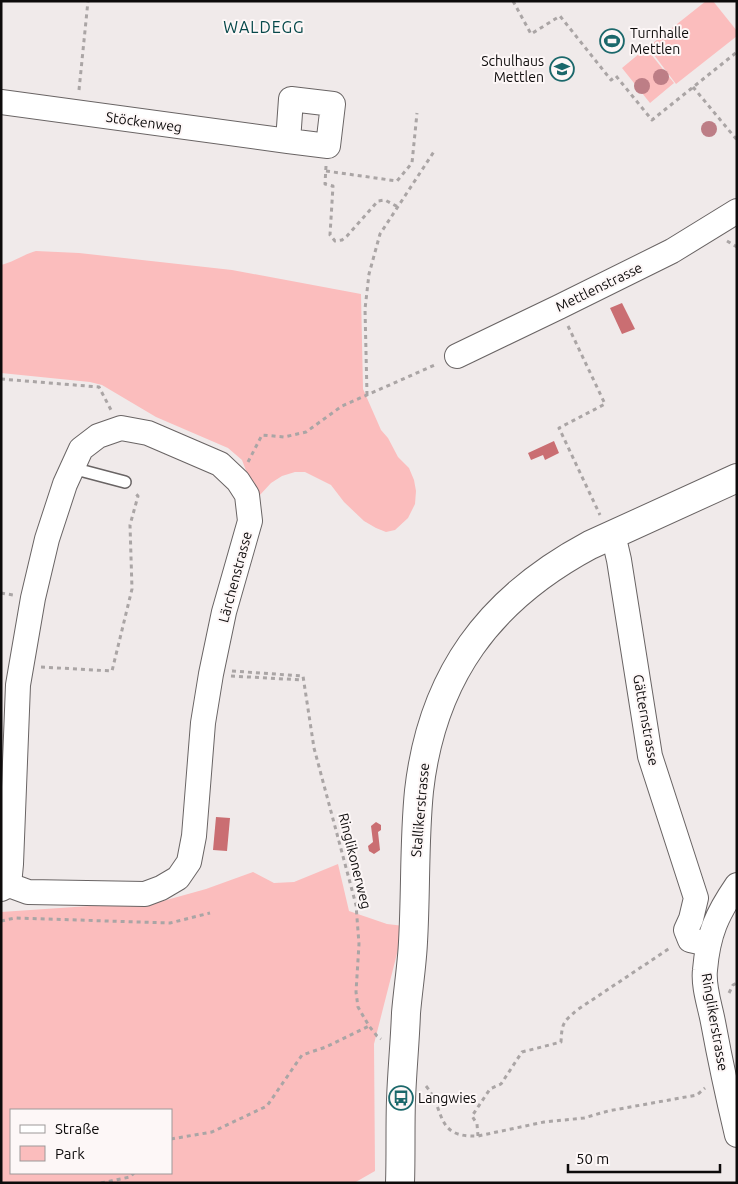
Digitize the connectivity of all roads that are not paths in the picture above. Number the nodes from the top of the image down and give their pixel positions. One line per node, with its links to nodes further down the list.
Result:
1 (1, 102): 2 (street, Stöckenweg)
2 (288, 141): 2 (street, Stöckenweg)
3 (737, 211): 4 (street, Mettlenstrasse)
4 (457, 356)
5 (72, 468): 7 (lane); 10 (street, Lärchenstrasse); 10 (street, Lärchenstrasse)
6 (737, 478): 8 (main road, Stallikerstrasse)
7 (125, 482)
8 (611, 535): 11 (street, Gätternstrasse); 13 (main road, Stallikerstrasse)
9 (737, 885): 11 (street, Ringlikerstrasse)
10 (5, 887)
11 (699, 942): 12 (street, Ringlikerstrasse)
12 (737, 1135)
13 (400, 1183)

